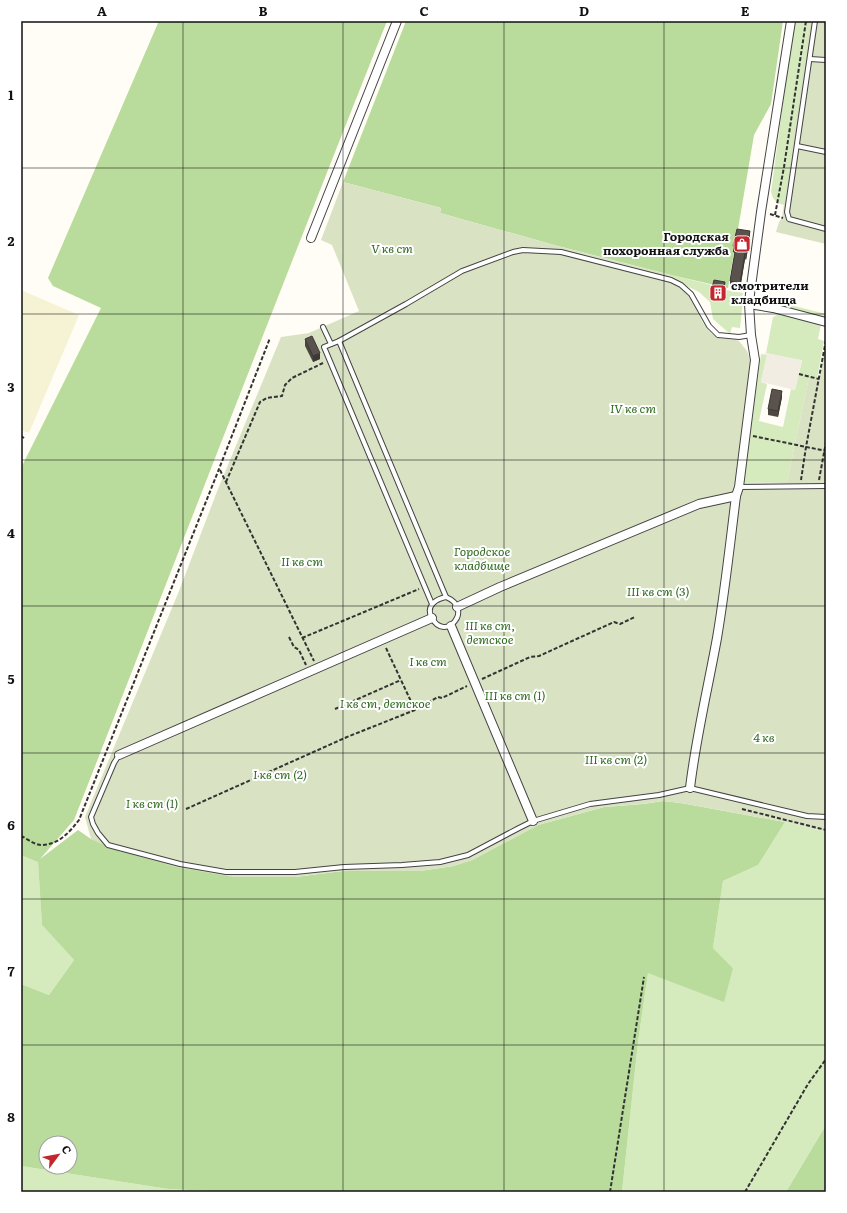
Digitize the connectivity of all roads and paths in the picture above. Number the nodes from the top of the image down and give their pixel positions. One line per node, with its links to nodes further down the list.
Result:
1 (397, 21): 13 (street)
2 (791, 21): 9 (street)
3 (806, 21): 10 (path)
4 (815, 21): 5 (lane)
5 (810, 59): 6 (lane); 7 (lane)
6 (826, 60)
7 (797, 146): 8 (lane); 11 (lane)
8 (826, 152)
9 (761, 212): 10 (path); 14 (street)
10 (775, 215): 11 (path)
11 (789, 219): 12 (lane)
12 (826, 229)
13 (311, 238)
14 (749, 304): 15 (street); 17 (street)
15 (826, 322)
16 (323, 327): 21 (lane)
17 (751, 335): 20 (lane); 25 (street)
18 (270, 338): 31 (path)
19 (826, 340): 24 (path)
20 (339, 341): 21 (lane); 39 (lane)
21 (331, 344): 22 (lane)
22 (330, 360): 32 (path); 38 (lane)
23 (799, 374): 24 (path)
24 (819, 379): 29 (path)
25 (745, 434): 29 (path); 36 (street)
26 (21, 436): 27 (path)
27 (24, 438)
28 (826, 442): 30 (path)
29 (806, 447): 30 (path); 33 (path)
30 (825, 451): 34 (path)
31 (220, 469): 32 (path); 58 (path)
32 (226, 482): 46 (path)
33 (801, 485): 34 (lane); 36 (lane)
34 (818, 485): 35 (lane)
35 (826, 486)
36 (738, 487): 37 (street)
37 (736, 496): 41 (street); 54 (street)
38 (425, 587): 40 (lane); 46 (path)
39 (446, 597): 40 (lane); 41 (lane)
40 (432, 604): 43 (lane)
41 (457, 606): 44 (lane)
42 (635, 617): 50 (path)
43 (432, 618): 44 (lane); 47 (street)
44 (450, 626): 50 (street)
45 (289, 637): 48 (path)
46 (302, 638): 48 (path)
47 (382, 640): 48 (street); 49 (path)
48 (313, 670): 53 (street)
49 (400, 680): 51 (path); 52 (path)
50 (475, 682): 52 (path); 57 (street)
51 (335, 709)
52 (415, 710): 55 (path)
53 (119, 755): 57 (lane)
54 (690, 788): 56 (lane); 57 (lane)
55 (186, 809)
56 (826, 817)
57 (534, 821)
58 (21, 836)
59 (644, 977): 61 (path)
60 (826, 1059): 62 (path)
61 (610, 1192)
62 (745, 1192)

